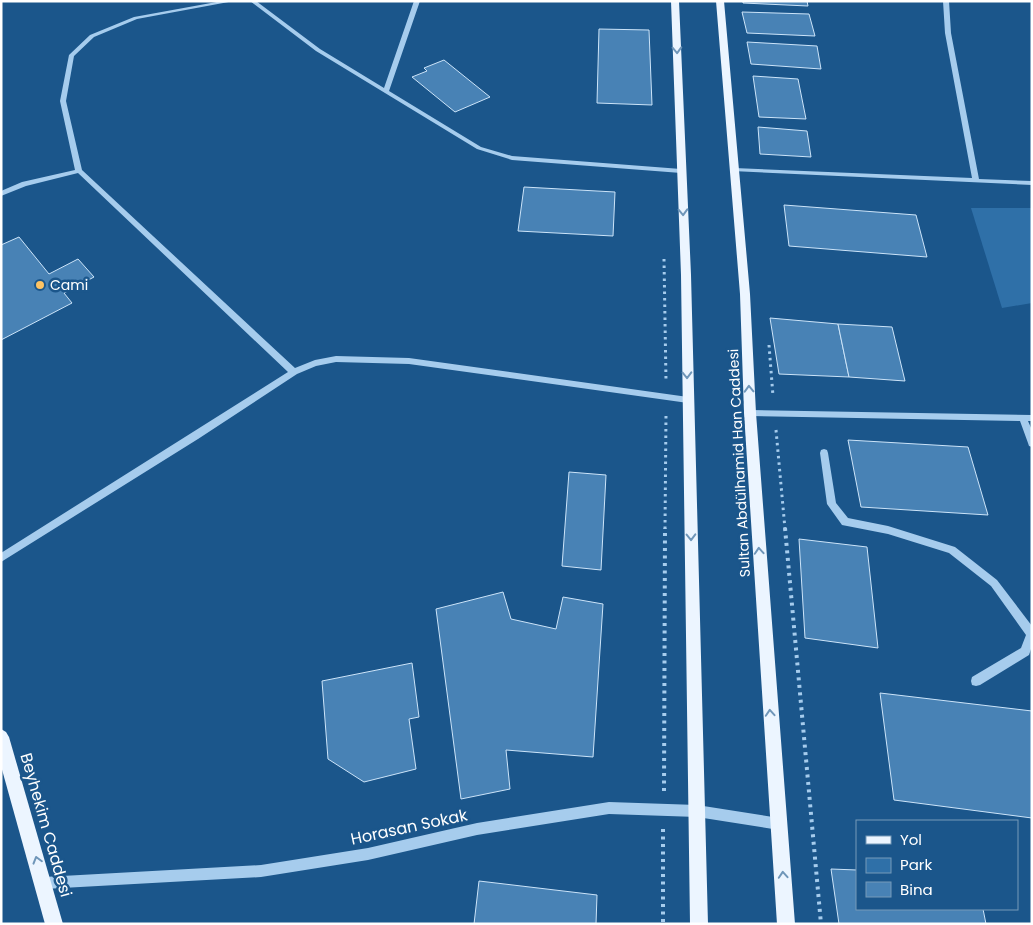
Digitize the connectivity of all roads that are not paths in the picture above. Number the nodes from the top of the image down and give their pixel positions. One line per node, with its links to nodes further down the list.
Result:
1 (232, 1): 10 (street)
2 (265, 1): 7 (street)
3 (417, 1): 8 (street)
4 (675, 1): 11 (main road, one-way to 11)
5 (720, 1): 9 (main road, Sultan Abdülhamid Han Caddesi)
6 (946, 1): 12 (street)
7 (253, 2): 8 (street)
8 (386, 91): 11 (street)
9 (734, 170): 12 (street); 17 (main road, Sultan Abdülhamid Han Caddesi, one-way to 9)
10 (79, 171): 14 (street); 15 (street)
11 (682, 171): 16 (main road, one-way to 16)
12 (976, 180): 13 (street)
13 (1032, 183)
14 (1, 194)
15 (294, 372): 16 (street); 21 (street)
16 (688, 400): 25 (main road, one-way to 25)
17 (750, 413): 18 (street); 26 (main road, Sultan Abdülhamid Han Caddesi, one-way to 17)
18 (1027, 418): 19 (street)
19 (1032, 443)
20 (824, 454): 22 (street)
21 (1, 558)
22 (1031, 632): 23 (street)
23 (976, 681)
24 (1, 737): 27 (main road, Beyhekim Caddesi, one-way to 24)
25 (697, 811): 26 (street, Horasan Sokak); 27 (street, Horasan Sokak); 29 (main road)
26 (779, 824): 30 (main road, Sultan Abdülhamid Han Caddesi, one-way to 26)
27 (44, 883): 28 (main road, Beyhekim Caddesi)
28 (54, 924)
29 (699, 924)
30 (786, 924)

